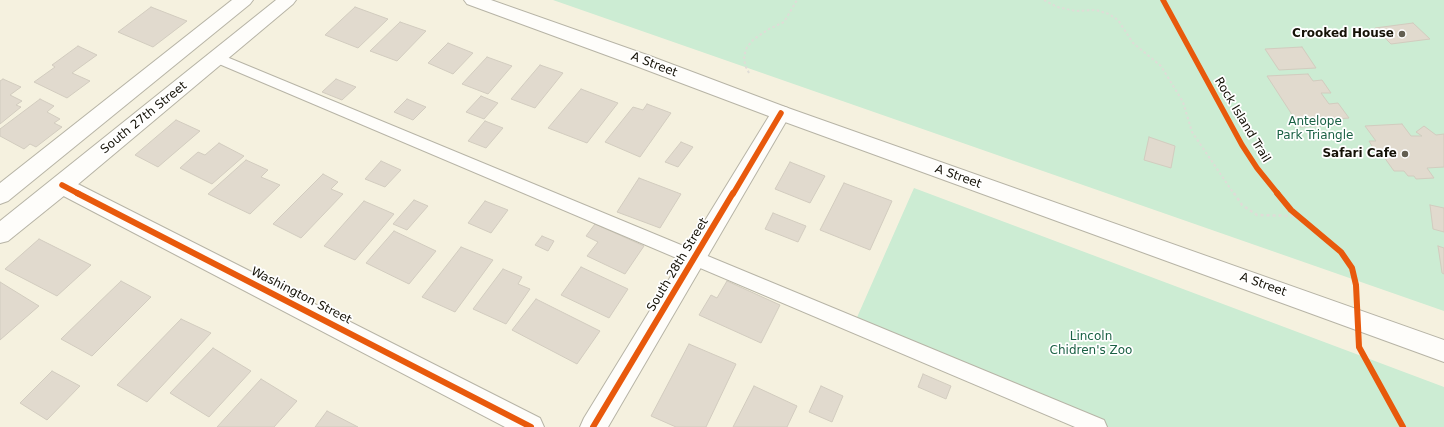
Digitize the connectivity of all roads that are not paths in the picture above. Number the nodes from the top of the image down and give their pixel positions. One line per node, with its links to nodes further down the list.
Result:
1 (244, 0): 7 (main road)
2 (287, 0): 4 (main road, South 27th Street)
3 (473, 0): 5 (main road, A Street)
4 (217, 58): 6 (main road, South 27th Street); 9 (lane)
5 (781, 114): 9 (main road, South 28th Street); 10 (main road, A Street)
6 (62, 185): 8 (main road, South 27th Street); 11 (main road, Washington Street)
7 (0, 195)
8 (0, 234)
9 (695, 257): 12 (main road, South 28th Street); 13 (lane)
10 (1444, 351)
11 (531, 427)
12 (593, 427)
13 (1097, 427)

